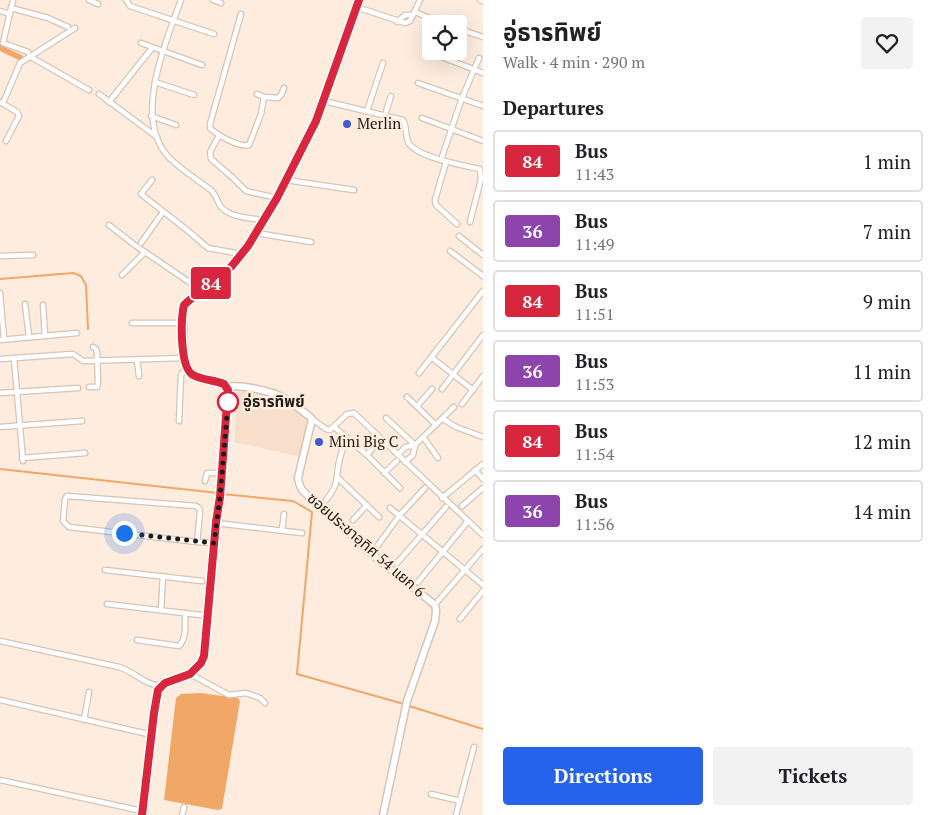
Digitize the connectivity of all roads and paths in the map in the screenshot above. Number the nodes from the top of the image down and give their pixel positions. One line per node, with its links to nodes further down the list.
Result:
1 (13, 0): 11 (street)
2 (89, 0): 9 (street)
3 (126, 0): 17 (street)
4 (181, 0): 17 (street)
5 (213, 0): 8 (street)
6 (359, 0): 10 (street)
7 (420, 0): 15 (street)
8 (221, 3)
9 (98, 4)
10 (356, 7): 18 (street); 44 (street)
11 (11, 8): 13 (street); 19 (street)
12 (0, 11): 13 (street)
13 (10, 14): 27 (street)
14 (241, 14): 54 (street)
15 (414, 14): 16 (street); 18 (street); 18 (street)
16 (422, 17)
17 (174, 21): 22 (street); 26 (street)
18 (397, 22)
19 (68, 27)
20 (75, 28): 27 (street)
21 (467, 32): 23 (street)
22 (214, 34)
23 (483, 37)
24 (141, 43): 25 (street)
25 (152, 48): 26 (street); 46 (street)
26 (164, 52): 31 (street); 34 (street)
27 (29, 54): 37 (street); 45 (street)
28 (479, 58): 32 (street)
29 (449, 60): 32 (street)
30 (383, 63): 48 (street)
31 (202, 65)
32 (473, 70): 33 (street); 43 (street)
33 (483, 74)
34 (155, 82): 40 (street); 50 (street)
35 (418, 83): 43 (street)
36 (284, 88): 42 (street)
37 (89, 90)
38 (99, 94): 46 (street)
39 (256, 94): 42 (street)
40 (194, 95)
41 (391, 96): 49 (street)
42 (264, 97): 54 (street)
43 (462, 98): 47 (street); 53 (street)
44 (324, 101): 48 (street); 62 (street)
45 (2, 102): 56 (street)
46 (109, 102): 55 (street)
47 (483, 106)
48 (367, 111): 49 (street)
49 (385, 115): 58 (street)
50 (151, 116): 52 (street); 55 (street)
51 (422, 118): 53 (street)
52 (176, 125)
53 (452, 128): 57 (street); 58 (street)
54 (219, 136): 64 (street)
55 (157, 137): 66 (street)
56 (6, 141)
57 (483, 141)
58 (441, 160): 59 (street)
59 (446, 162): 60 (street); 68 (street)
60 (481, 168): 67 (street)
61 (152, 180): 65 (street)
62 (286, 180): 63 (street); 64 (street)
63 (354, 190)
64 (277, 198): 66 (street)
65 (163, 212): 73 (street); 76 (street)
66 (263, 220): 70 (street)
67 (470, 222)
68 (457, 224)
69 (109, 225): 75 (street)
70 (256, 233): 72 (street); 76 (street)
71 (459, 236): 77 (street)
72 (310, 242)
73 (140, 243)
74 (450, 251): 81 (street)
75 (145, 252): 80 (street); 82 (street)
76 (241, 254): 82 (street)
77 (483, 254)
78 (33, 255): 79 (street)
79 (0, 256)
80 (122, 275)
81 (483, 276)
82 (201, 290): 88 (street)
83 (483, 291): 95 (street)
84 (0, 293): 93 (street)
85 (26, 304): 92 (street)
86 (43, 305): 91 (street)
87 (132, 323): 88 (street)
88 (182, 323): 97 (street)
89 (77, 333): 91 (street)
90 (483, 335): 103 (street)
91 (45, 336): 92 (street)
92 (28, 337): 93 (street)
93 (2, 340)
94 (93, 347): 100 (street)
95 (431, 357): 102 (street); 103 (street)
96 (14, 358): 98 (street); 100 (street); 112 (street)
97 (184, 358): 99 (street); 101 (street)
98 (0, 359)
99 (138, 360): 100 (street); 104 (street)
100 (97, 361): 108 (street)
101 (186, 368): 106 (street); 122 (street)
102 (419, 373)
103 (453, 374): 109 (street); 111 (street)
104 (139, 376)
105 (483, 376): 111 (street)
106 (227, 387): 119 (street); 139 (street)
107 (78, 388): 112 (street)
108 (89, 388)
109 (442, 388)
110 (432, 389): 116 (street)
111 (473, 390): 115 (street)
112 (16, 392): 113 (street); 124 (street)
113 (0, 393)
114 (407, 397): 116 (street)
115 (462, 404)
116 (417, 406): 123 (street)
117 (454, 407): 120 (street)
118 (386, 418): 131 (street)
119 (312, 419): 126 (street); 198 (street, ซอยประชาอุทิศ 54 แยก 6)
120 (443, 419): 123 (street); 127 (street)
121 (82, 421): 124 (street)
122 (179, 421)
123 (436, 425): 129 (street)
124 (20, 426): 125 (street); 132 (street)
125 (0, 427)
126 (334, 427): 128 (street); 134 (street)
127 (483, 437)
128 (347, 438): 133 (street); 141 (street)
129 (424, 438): 131 (street); 135 (street)
130 (378, 443): 133 (street)
131 (415, 445): 134 (street); 136 (street)
132 (85, 453)
133 (367, 455): 140 (street)
134 (397, 458): 136 (street); 140 (street)
135 (438, 458)
136 (405, 462): 147 (street)
137 (483, 464): 138 (street)
138 (475, 470): 142 (street); 147 (street)
139 (221, 473): 143 (street); 158 (street)
140 (384, 473): 144 (street)
141 (338, 478): 148 (street); 149 (street)
142 (483, 479)
143 (205, 481)
144 (400, 488)
145 (425, 488): 155 (street)
146 (483, 488): 150 (street)
147 (442, 498): 157 (street)
148 (326, 500)
149 (367, 505): 154 (street); 156 (street)
150 (462, 506)
151 (446, 507): 161 (street)
152 (390, 508): 155 (street)
153 (284, 514): 159 (street)
154 (379, 516)
155 (399, 516): 161 (street); 165 (street)
156 (353, 520)
157 (468, 521): 162 (street); 167 (street)
158 (216, 522): 159 (street); 164 (street)
159 (282, 530): 160 (street)
160 (302, 533)
161 (421, 534): 167 (street); 168 (street)
162 (483, 535)
163 (197, 542): 163 (street); 164 (street)
164 (214, 543): 180 (street)
165 (378, 544)
166 (483, 549): 170 (street)
167 (442, 552): 170 (street); 173 (street)
168 (397, 563)
169 (105, 570): 171 (street)
170 (464, 570): 174 (street); 176 (street)
171 (163, 576): 172 (street); 178 (street)
172 (202, 580)
173 (418, 582)
174 (483, 585)
175 (483, 591): 181 (street)
176 (438, 601)
177 (107, 604): 178 (street)
178 (161, 610): 179 (street)
179 (185, 613): 180 (street); 182 (street)
180 (209, 616): 184 (street)
181 (460, 619)
182 (136, 640)
183 (0, 641): 185 (street)
184 (190, 674): 185 (street); 188 (street)
185 (161, 686): 190 (street)
186 (89, 692): 189 (street)
187 (0, 700): 189 (street)
188 (265, 703)
189 (84, 720): 190 (street)
190 (152, 735): 196 (street)
191 (474, 746): 194 (street)
192 (0, 780): 196 (street)
193 (431, 794): 194 (street)
194 (460, 801): 199 (street)
195 (184, 806): 197 (street)
196 (142, 813)
197 (182, 815)
198 (384, 815)
199 (456, 815)

